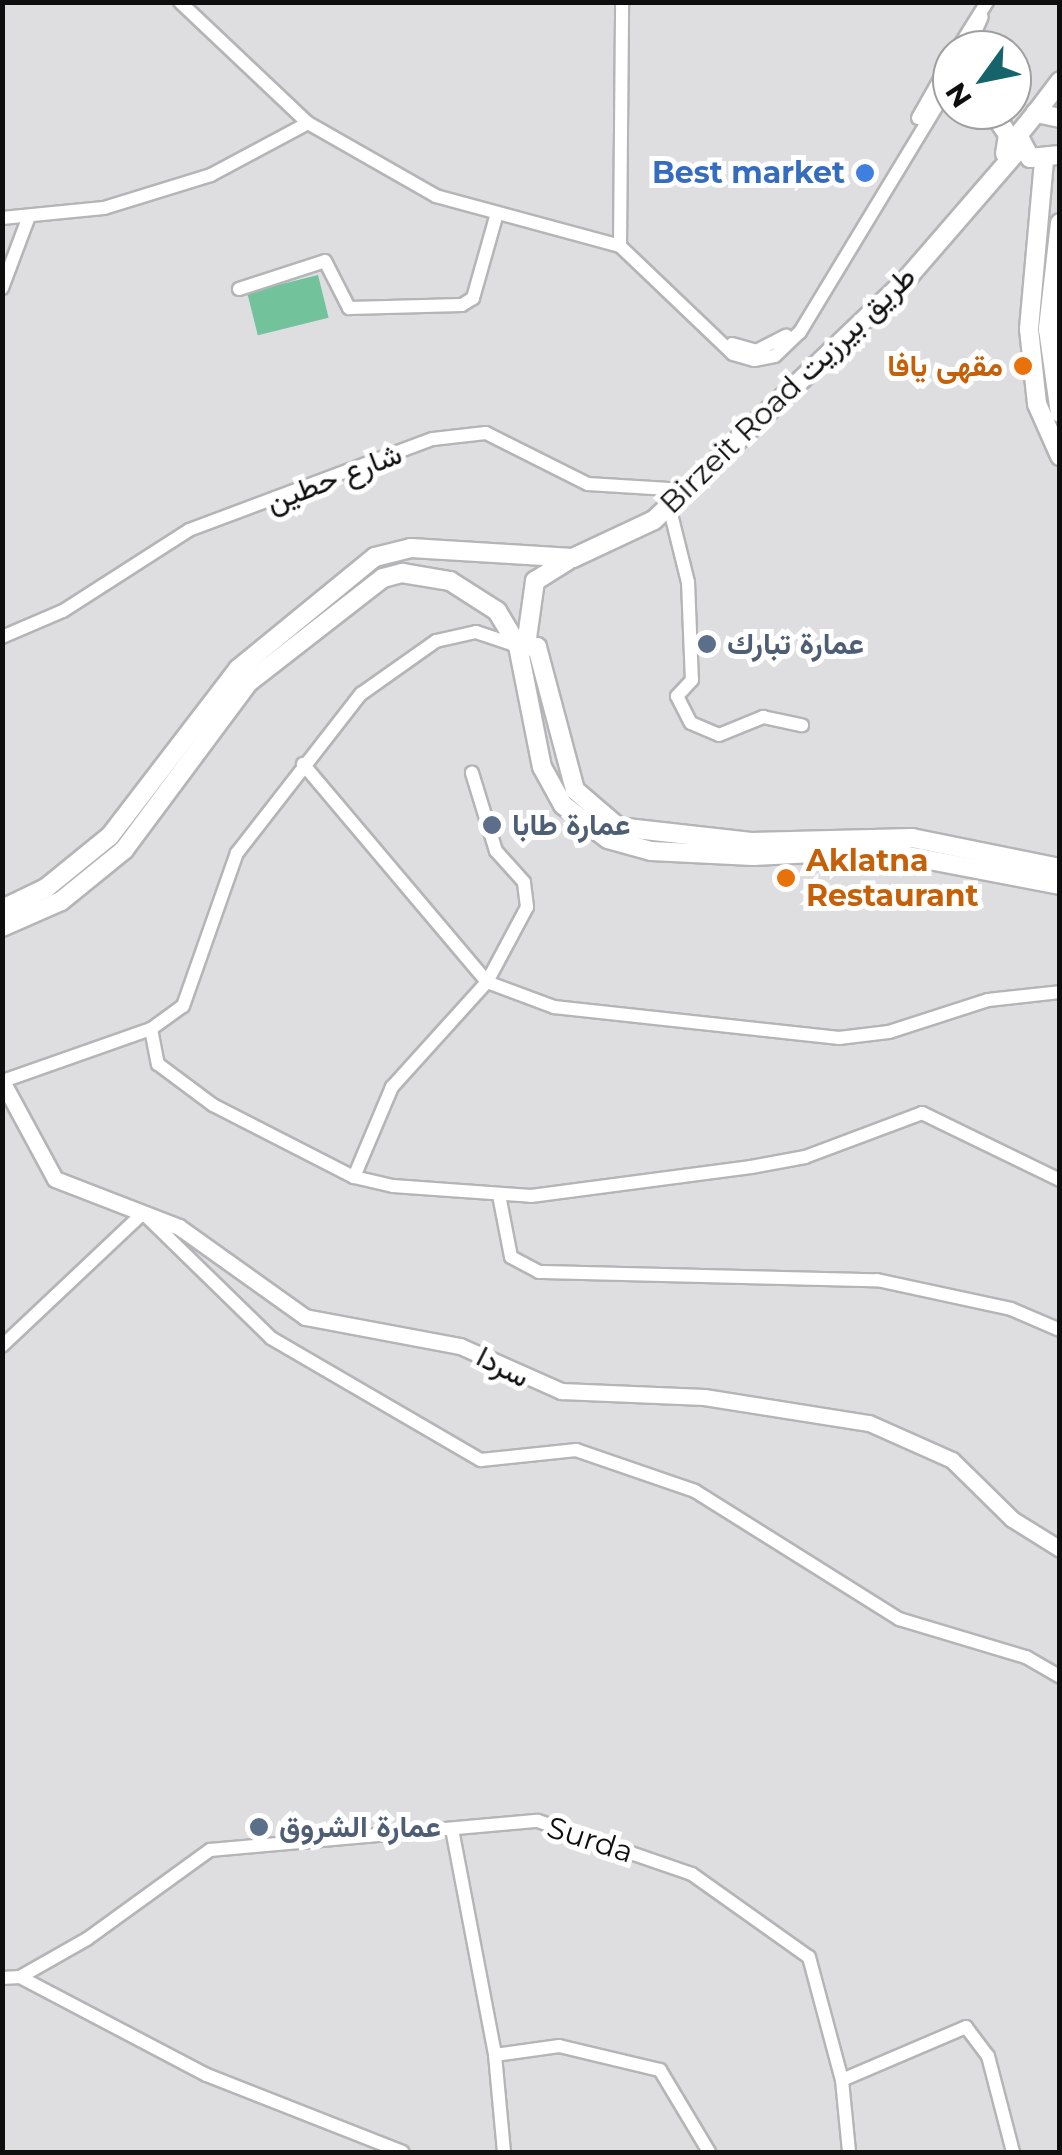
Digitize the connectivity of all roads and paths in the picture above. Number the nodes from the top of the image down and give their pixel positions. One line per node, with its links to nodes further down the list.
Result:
1 (180, 2): 10 (street)
2 (622, 2): 20 (street)
3 (985, 6): 4 (street); 5 (street)
4 (970, 30)
5 (976, 30)
6 (1060, 81): 7 (main road, Birzeit Road طريق بيرزيت)
7 (1036, 112): 9 (main road); 13 (main road, Birzeit Road طريق بيرزيت)
8 (932, 113): 20 (street)
9 (1060, 118)
10 (308, 124): 16 (street); 18 (street)
11 (1001, 130): 15 (main road)
12 (1011, 130): 13 (street)
13 (1020, 138): 14 (main road); 15 (main road, Birzeit Road طريق بيرزيت)
14 (1052, 158): 24 (main road)
15 (994, 177): 25 (main road, Birzeit Road طريق بيرزيت)
16 (498, 212): 20 (street); 22 (street)
17 (2, 218): 18 (street)
18 (28, 219): 21 (street)
19 (1060, 223): 23 (main road)
20 (620, 246)
21 (2, 288)
22 (239, 289)
23 (1060, 413)
24 (1060, 456)
25 (685, 490): 26 (main road, Birzeit Road طريق بيرزيت); 28 (street, شارع حطين)
26 (669, 506): 27 (main road, Birzeit Road طريق بيرزيت); 30 (street)
27 (573, 558): 29 (main road, Birzeit Road طريق بيرزيت); 36 (main road)
28 (2, 637)
29 (518, 646): 31 (street); 33 (main road); 37 (main road)
30 (802, 725)
31 (302, 764): 38 (street); 40 (street)
32 (472, 773): 38 (street)
33 (752, 849): 34 (main road); 35 (main road)
34 (1060, 868)
35 (1060, 885)
36 (2, 909)
37 (2, 927)
38 (487, 982): 39 (street); 42 (street)
39 (1060, 992)
40 (151, 1029): 41 (street); 42 (street)
41 (3, 1081): 45 (street, سردا)
42 (354, 1177): 44 (street)
43 (1060, 1180): 44 (street)
44 (499, 1195): 46 (street)
45 (143, 1213): 47 (street); 48 (street, سردا); 49 (street)
46 (1060, 1330)
47 (2, 1346)
48 (1060, 1549)
49 (1060, 1678)
50 (452, 1829): 52 (street, Surda); 53 (street); 54 (street, Surda)
51 (2, 1978): 52 (street)
52 (20, 1978): 55 (street)
53 (494, 2055): 56 (street); 57 (street)
54 (842, 2080): 58 (street, Surda); 59 (street)
55 (402, 2152)
56 (504, 2152)
57 (709, 2152)
58 (849, 2152)
59 (1013, 2152)

